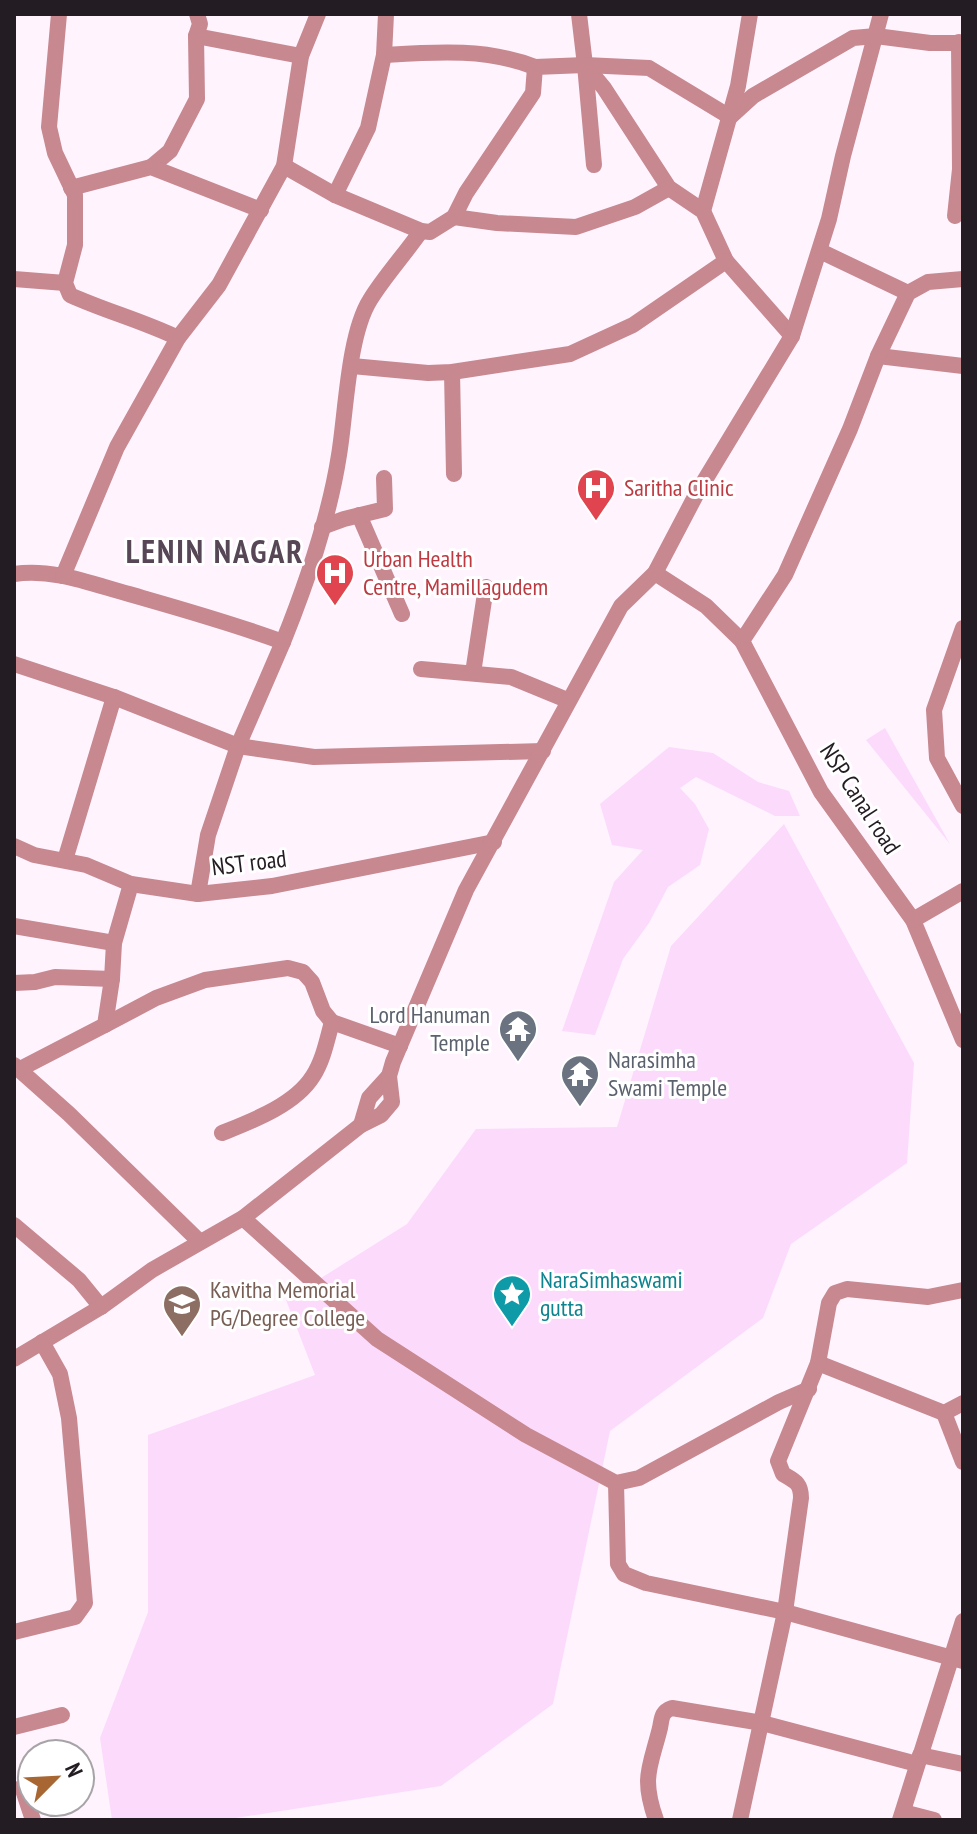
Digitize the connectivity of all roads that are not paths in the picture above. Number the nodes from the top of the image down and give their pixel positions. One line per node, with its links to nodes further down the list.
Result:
1 (59, 14): 19 (street)
2 (197, 14): 8 (street)
3 (318, 14): 12 (street)
4 (386, 14): 11 (street)
5 (579, 14): 13 (street)
6 (750, 14): 15 (street)
7 (881, 14): 9 (street)
8 (196, 36): 12 (street); 18 (street)
9 (876, 36): 10 (street); 15 (street); 27 (street)
10 (961, 42): 24 (street)
11 (384, 55): 14 (street); 21 (street)
12 (301, 56): 17 (street)
13 (585, 65): 14 (street); 15 (street); 16 (street); 20 (street)
14 (535, 67): 25 (street)
15 (730, 117): 23 (street)
16 (594, 165)
17 (284, 166): 21 (street); 22 (street)
18 (151, 167): 19 (street); 22 (street)
19 (71, 188): 31 (street)
20 (669, 188): 23 (street); 25 (street)
21 (335, 195): 26 (street)
22 (261, 210): 34 (street)
23 (703, 211): 28 (street)
24 (955, 216)
25 (454, 217): 26 (street)
26 (421, 231): 36 (street)
27 (820, 251): 32 (street); 33 (street)
28 (726, 261): 33 (street); 38 (street)
29 (14, 279): 31 (street)
30 (963, 279): 32 (street)
31 (65, 283): 34 (street)
32 (908, 293): 35 (street)
33 (792, 336): 43 (street)
34 (178, 338): 45 (street)
35 (878, 356): 37 (street); 49 (street)
36 (352, 366): 38 (street); 42 (street)
37 (963, 366)
38 (452, 372): 39 (street)
39 (454, 474)
40 (384, 478): 41 (street)
41 (359, 515): 42 (street); 47 (street)
42 (322, 527): 50 (street)
43 (655, 573): 49 (street, NSP Canal road); 55 (street)
44 (14, 574): 45 (street)
45 (63, 576): 50 (street)
46 (486, 587): 53 (street)
47 (402, 614)
48 (963, 628): 58 (street)
49 (742, 641): 65 (street, NSP Canal road)
50 (283, 642): 56 (street)
51 (14, 664): 54 (street)
52 (421, 669): 53 (street)
53 (473, 673): 55 (street)
54 (114, 697): 56 (street); 61 (street)
55 (567, 700): 57 (street)
56 (238, 746): 57 (street); 64 (street)
57 (543, 751): 59 (street)
58 (963, 806)
59 (494, 842): 64 (street, NST road); 73 (street)
60 (14, 846): 61 (street, NST road)
61 (65, 860): 62 (street, NST road)
62 (131, 884): 64 (street, NST road); 67 (street)
63 (963, 891): 65 (street)
64 (198, 894)
65 (913, 920): 72 (street, NSP Canal road)
66 (14, 926): 67 (street)
67 (114, 943): 68 (street)
68 (112, 979): 69 (street); 71 (street)
69 (14, 983)
70 (332, 1022): 71 (street); 73 (street); 75 (street)
71 (105, 1025): 74 (street)
72 (963, 1040)
73 (400, 1046): 76 (street)
74 (17, 1067): 78 (street)
75 (222, 1133)
76 (243, 1218): 78 (street); 88 (street)
77 (14, 1225): 80 (street)
78 (200, 1242): 80 (street)
79 (963, 1290): 83 (street)
80 (101, 1307): 81 (street)
81 (42, 1342): 82 (street); 91 (street)
82 (14, 1359)
83 (818, 1363): 84 (street); 86 (street)
84 (809, 1389): 88 (street); 89 (street)
85 (963, 1403): 86 (street)
86 (944, 1413): 87 (street)
87 (963, 1462)
88 (616, 1483): 89 (street)
89 (785, 1612): 92 (street); 94 (street)
90 (963, 1621): 92 (street)
91 (14, 1632)
92 (956, 1659): 96 (street)
93 (62, 1715): 95 (street)
94 (762, 1723): 96 (street); 99 (street); 100 (street)
95 (14, 1727)
96 (918, 1760): 97 (street); 98 (street)
97 (963, 1764)
98 (902, 1816): 101 (street)
99 (656, 1820)
100 (740, 1820)
101 (934, 1820)

